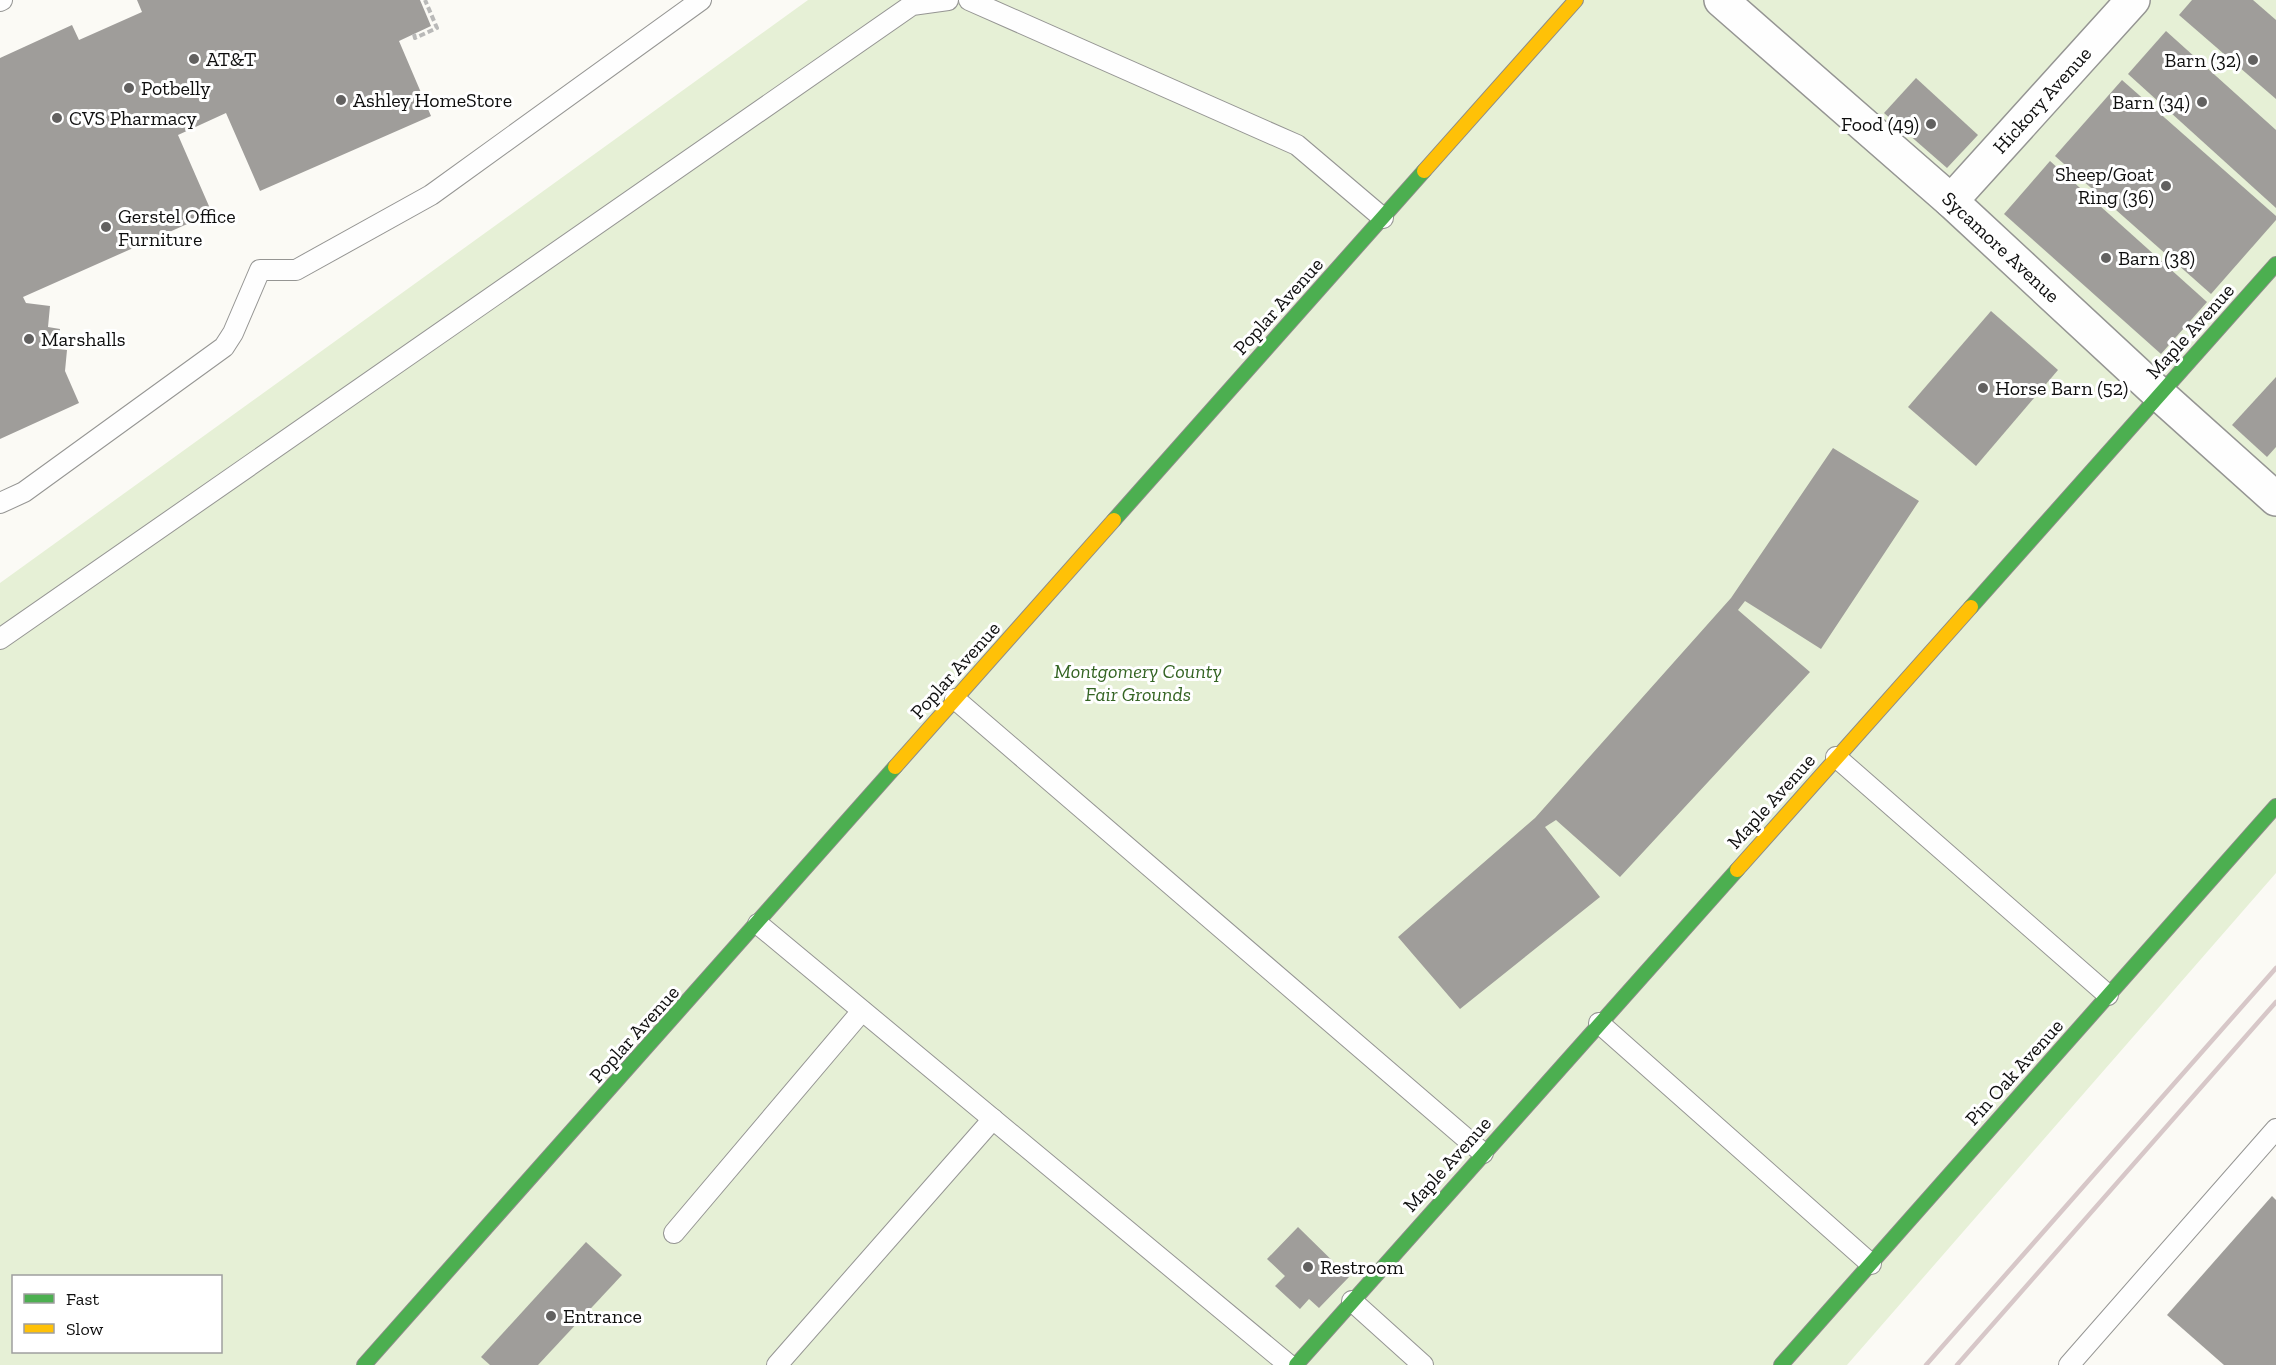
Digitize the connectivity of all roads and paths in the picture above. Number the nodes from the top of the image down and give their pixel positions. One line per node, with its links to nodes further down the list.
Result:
1 (424, 0): 8 (path)
2 (701, 0): 14 (lane)
3 (948, 0): 15 (lane)
4 (969, 0): 10 (lane)
5 (1576, 0): 10 (street, Poplar Avenue)
6 (1721, 0): 9 (street, Sycamore Avenue)
7 (2133, 0): 9 (street, Hickory Avenue)
8 (414, 34)
9 (1951, 201): 12 (street, Sycamore Avenue)
10 (1383, 218): 16 (street, Poplar Avenue)
11 (2276, 264): 12 (street, Maple Avenue)
12 (2159, 394): 13 (street, Sycamore Avenue); 17 (street, Maple Avenue)
13 (2276, 499)
14 (0, 503)
15 (0, 639)
16 (955, 699): 19 (street, Poplar Avenue); 25 (lane)
17 (1836, 757): 20 (lane); 22 (street, Maple Avenue)
18 (2276, 806): 20 (street, Pin Oak Avenue)
19 (758, 924): 21 (lane); 29 (street, Poplar Avenue)
20 (2108, 995): 27 (street, Pin Oak Avenue)
21 (862, 1011): 23 (lane); 26 (lane)
22 (1599, 1023): 25 (street, Maple Avenue); 27 (lane)
23 (993, 1119): 30 (lane); 31 (lane)
24 (2276, 1129): 35 (lane)
25 (1483, 1153): 28 (street, Maple Avenue)
26 (674, 1233)
27 (1870, 1264): 34 (street, Pin Oak Avenue)
28 (1352, 1301): 32 (street, Maple Avenue); 33 (lane)
29 (364, 1365)
30 (777, 1365)
31 (1289, 1365)
32 (1296, 1365)
33 (1423, 1365)
34 (1781, 1365)
35 (2069, 1365)

